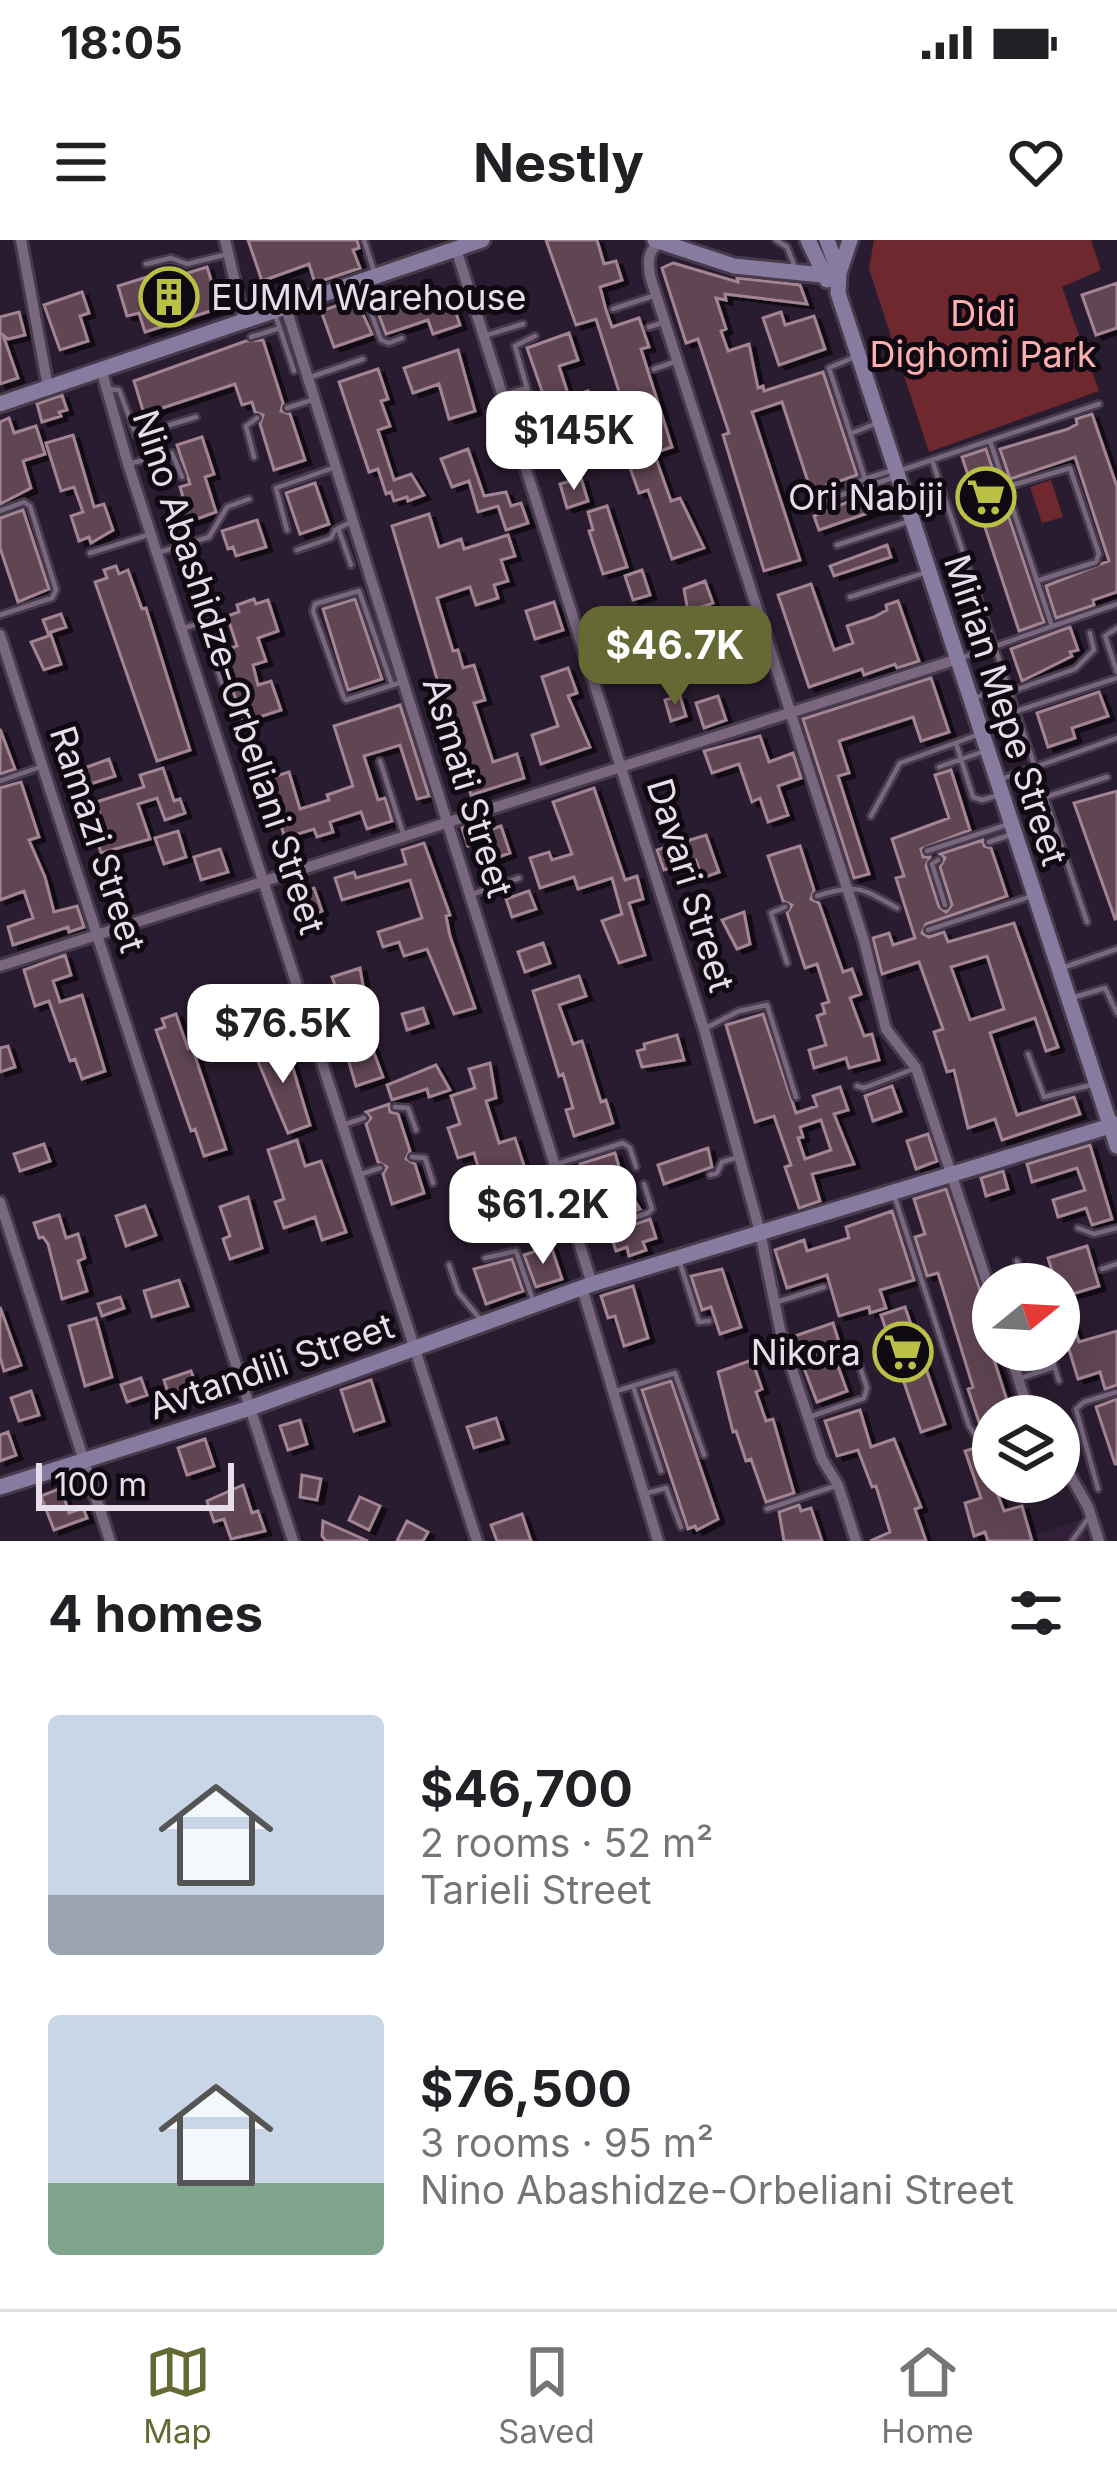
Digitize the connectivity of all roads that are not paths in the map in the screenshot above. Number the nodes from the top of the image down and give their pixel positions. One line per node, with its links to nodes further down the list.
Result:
1 (21, 240): 32 (street)
2 (364, 240): 14 (lane)
3 (482, 240): 10 (street)
4 (776, 240): 12 (lane)
5 (808, 240): 13 (street, Mirian Mepe Street)
6 (827, 240): 13 (street, Mirian Mepe Street)
7 (850, 240): 13 (street)
8 (657, 241): 12 (street); 15 (street)
9 (226, 247): 11 (lane); 21 (street)
10 (456, 249): 14 (street); 22 (street, Davari Street)
11 (146, 264)
12 (796, 273): 13 (street)
13 (831, 274): 25 (street, Mirian Mepe Street)
14 (368, 280): 17 (street); 24 (lane)
15 (656, 295): 16 (lane); 18 (street)
16 (613, 309)
17 (280, 316): 21 (street); 30 (lane); 31 (street, Asmati Street)
18 (665, 322): 20 (lane); 27 (street)
19 (523, 324): 22 (lane)
20 (649, 327)
21 (248, 329): 28 (street)
22 (484, 336): 35 (street, Davari Street)
23 (536, 336): 33 (lane)
24 (402, 338)
25 (858, 355): 42 (street, Mirian Mepe Street); 44 (lane)
26 (363, 359): 31 (lane)
27 (677, 361): 29 (lane); 88 (street)
28 (101, 369): 32 (street); 34 (street, Nino Abashidze-Orbeliani Street)
29 (654, 369)
30 (294, 371)
31 (308, 378): 36 (street, Asmati Street)
32 (48, 387): 37 (street)
33 (527, 388): 35 (lane); 43 (lane)
34 (107, 389): 40 (lane); 48 (street, Nino Abashidze-Orbeliani Street)
35 (503, 395): 96 (street, Davari Street)
36 (315, 399): 39 (lane); 49 (street, Asmati Street)
37 (0, 404)
38 (1100, 404): 45 (lane)
39 (287, 408)
40 (196, 417)
41 (257, 418): 46 (lane)
42 (880, 423): 44 (lane); 50 (street, Mirian Mepe Street)
43 (542, 432)
44 (850, 433): 52 (lane)
45 (990, 441): 47 (lane); 54 (lane)
46 (254, 457)
47 (932, 460): 50 (lane); 80 (lane)
48 (128, 464): 51 (lane); 62 (street, Nino Abashidze-Orbeliani Street)
49 (336, 467): 59 (street, Asmati Street); 61 (lane)
50 (897, 472): 52 (lane); 56 (lane); 58 (street, Mirian Mepe Street)
51 (182, 477)
52 (865, 479): 53 (lane)
53 (849, 484)
54 (1006, 487): 69 (lane); 69 (lane)
55 (249, 499): 66 (lane)
56 (826, 500)
57 (0, 512): 72 (lane)
58 (912, 520): 63 (lane); 68 (street, Mirian Mepe Street)
59 (353, 522): 60 (lane); 84 (street, Asmati Street)
60 (338, 528): 64 (lane); 67 (lane)
61 (287, 530)
62 (151, 534): 65 (lane); 66 (street, Nino Abashidze-Orbeliani Street)
63 (837, 545)
64 (297, 550)
65 (90, 553)
66 (157, 553): 77 (street, Nino Abashidze-Orbeliani Street)
67 (351, 565)
68 (929, 571): 70 (lane); 81 (street, Mirian Mepe Street)
69 (1037, 581): 75 (lane)
70 (850, 597)
71 (1117, 604): 75 (lane)
72 (0, 614)
73 (218, 617): 74 (lane)
74 (202, 622): 77 (lane); 83 (lane)
75 (1052, 626): 80 (lane)
76 (1117, 628): 82 (lane)
77 (182, 629): 110 (street, Nino Abashidze-Orbeliani Street)
78 (1090, 633): 85 (lane)
79 (0, 635): 94 (street, Ramazi Street)
80 (994, 645): 81 (lane); 85 (lane)
81 (958, 659): 86 (street, Mirian Mepe Street); 88 (street)
82 (1117, 675): 87 (lane)
83 (222, 683)
84 (398, 684): 84 (lane); 103 (street, Asmati Street)
85 (1009, 689): 86 (lane); 87 (lane)
86 (971, 699): 91 (street, Mirian Mepe Street)
87 (1017, 711): 95 (lane)
88 (788, 713): 96 (street); 111 (street)
89 (1117, 738): 95 (lane)
90 (956, 742): 91 (lane); 92 (lane); 102 (lane)
91 (985, 742): 92 (lane); 100 (street, Mirian Mepe Street)
92 (961, 759): 97 (lane); 100 (lane)
93 (380, 761): 105 (lane)
94 (43, 766): 99 (lane); 120 (street, Ramazi Street)
95 (1036, 766): 100 (lane); 101 (lane)
96 (622, 767): 103 (street); 127 (street, Davari Street)
97 (939, 767)
98 (1107, 777): 101 (lane)
99 (0, 781)
100 (1000, 788): 104 (street, Mirian Mepe Street)
101 (1046, 797): 118 (lane)
102 (871, 816)
103 (448, 824): 105 (street); 112 (street, Asmati Street)
104 (1013, 828): 106 (lane); 107 (lane); 113 (street, Mirian Mepe Street)
105 (405, 837): 110 (street)
106 (989, 842)
107 (927, 851)
108 (938, 860): 115 (lane)
109 (519, 878): 112 (lane)
110 (263, 879): 120 (street); 135 (street, Nino Abashidze-Orbeliani Street)
111 (846, 887): 114 (lane); 117 (lane); 129 (street)
112 (470, 895): 141 (street, Asmati Street)
113 (1035, 895): 119 (lane); 124 (street, Mirian Mepe Street)
114 (817, 896)
115 (945, 905)
116 (785, 907): 122 (lane)
117 (897, 908)
118 (1087, 922)
119 (928, 930)
120 (99, 937): 123 (street); 181 (street, Ramazi Street)
121 (1117, 950): 124 (lane)
122 (787, 963)
123 (0, 965)
124 (1059, 969): 125 (street, Mirian Mepe Street)
125 (1069, 999): 126 (lane); 130 (street, Mirian Mepe Street)
126 (1117, 1013)
127 (704, 1029): 132 (lane); 140 (street, Davari Street)
128 (1028, 1054): 130 (lane)
129 (916, 1068): 131 (lane); 146 (street)
130 (1096, 1084): 136 (street, Mirian Mepe Street)
131 (858, 1095)
132 (796, 1097)
133 (395, 1107): 137 (lane)
134 (364, 1118): 135 (lane)
135 (343, 1124): 144 (street, Nino Abashidze-Orbeliani Street)
136 (1114, 1125): 138 (street, Mirian Mepe Street); 146 (street, Avtandili Street)
137 (416, 1130)
138 (1117, 1145)
139 (412, 1157): 148 (lane)
140 (741, 1157): 145 (lane); 155 (street, Davari Street)
141 (554, 1165): 142 (lane); 150 (street, Asmati Street)
142 (636, 1167)
143 (380, 1168): 144 (lane)
144 (359, 1175): 170 (street, Nino Abashidze-Orbeliani Street)
145 (710, 1175)
146 (949, 1175): 151 (street, Avtandili Street); 160 (street)
147 (581, 1183): 150 (lane)
148 (433, 1184)
149 (644, 1184): 157 (lane)
150 (562, 1189): 157 (street, Asmati Street)
151 (894, 1193): 155 (street, Avtandili Street); 183 (lane)
152 (0, 1202): 156 (street)
153 (1078, 1228): 154 (lane)
154 (1117, 1228)
155 (760, 1232): 159 (street, Avtandili Street); 166 (street, Davari Street)
156 (5, 1234): 185 (street)
157 (577, 1237): 164 (street, Asmati Street)
158 (485, 1258): 167 (lane)
159 (678, 1258): 164 (street, Avtandili Street); 168 (lane)
160 (981, 1263)
161 (1117, 1264): 163 (lane)
162 (449, 1265): 169 (lane)
163 (1102, 1268)
164 (586, 1286): 167 (street, Avtandili Street); 179 (street, Asmati Street)
165 (824, 1287): 166 (lane)
166 (777, 1302): 182 (street, Davari Street)
167 (534, 1305): 169 (street, Avtandili Street)
168 (710, 1321)
169 (482, 1324): 170 (street, Avtandili Street)
170 (415, 1348): 181 (street, Avtandili Street); 197 (street, Nino Abashidze-Orbeliani Street)
171 (859, 1364): 182 (lane)
172 (1016, 1371): 175 (street)
173 (1042, 1371): 175 (lane)
174 (1055, 1371): 176 (lane)
175 (1018, 1379): 180 (street)
176 (1059, 1381)
177 (633, 1386): 179 (lane); 184 (lane); 186 (lane)
178 (1117, 1391): 189 (lane)
179 (613, 1392): 190 (street, Asmati Street)
180 (1023, 1395)
181 (250, 1408): 185 (street, Avtandili Street); 196 (street, Ramazi Street)
182 (807, 1418): 187 (street, Davari Street)
183 (972, 1430)
184 (704, 1455)
185 (83, 1460): 188 (street, Avtandili Street); 195 (street)
186 (661, 1472)
187 (838, 1485): 192 (lane); 199 (street, Davari Street)
188 (0, 1487)
189 (1098, 1489)
190 (644, 1494): 194 (lane); 198 (street, Asmati Street)
191 (1080, 1496): 193 (street)
192 (767, 1509)
193 (1090, 1516): 200 (lane); 201 (street)
194 (681, 1526)
195 (110, 1541)
196 (293, 1541)
197 (477, 1541)
198 (658, 1541)
199 (856, 1541)
200 (1072, 1541)
201 (1100, 1541)

